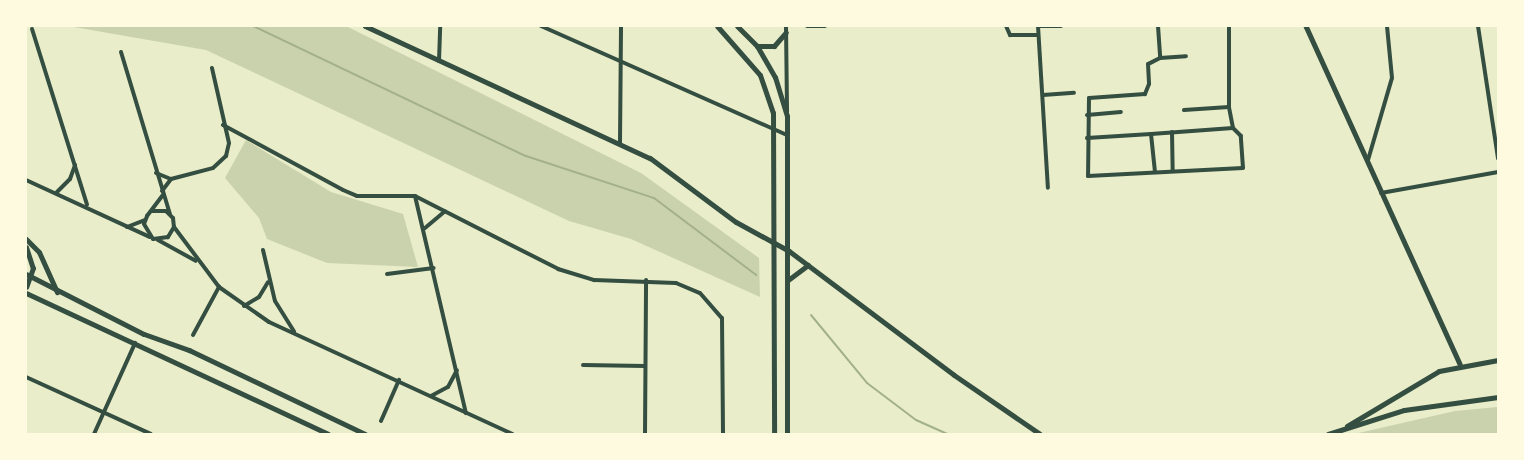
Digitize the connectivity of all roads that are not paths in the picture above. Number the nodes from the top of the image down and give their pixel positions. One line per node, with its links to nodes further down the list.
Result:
1 (365, 26): 24 (main road)
2 (440, 26): 24 (street)
3 (541, 26): 25 (street)
4 (621, 26): 25 (street)
5 (717, 26): 36 (main road)
6 (737, 26): 20 (main road)
7 (807, 26): 8 (street)
8 (825, 26)
9 (1006, 26): 19 (street)
10 (1038, 26): 11 (street); 19 (street)
11 (1061, 26)
12 (1158, 26): 23 (street)
13 (1229, 26): 29 (street)
14 (1306, 26): 43 (street)
15 (1387, 26): 43 (street)
16 (1478, 26): 42 (street)
17 (32, 29): 44 (street)
18 (786, 29): 20 (main road); 33 (street)
19 (1038, 34): 28 (street)
20 (757, 46): 33 (main road)
21 (121, 52): 48 (street)
22 (1186, 56): 23 (street)
23 (1160, 58): 32 (street)
24 (439, 62): 41 (main road)
25 (622, 64): 36 (street); 41 (street)
26 (212, 68): 34 (street)
27 (1074, 93): 28 (street)
28 (1042, 95): 51 (street)
29 (1229, 107): 30 (street); 35 (street)
30 (1184, 110)
31 (1121, 112): 32 (street)
32 (1087, 115): 40 (street)
33 (787, 116): 39 (main road)
34 (223, 125): 49 (street); 55 (street)
35 (1233, 128): 37 (street); 46 (street)
36 (775, 131): 39 (street); 67 (main road)
37 (1172, 132): 38 (street); 46 (street)
38 (1151, 134): 40 (street); 45 (street)
39 (789, 135): 70 (main road)
40 (1087, 138): 45 (street)
41 (620, 143): 67 (main road)
42 (1498, 159)
43 (1367, 161): 54 (street)
44 (75, 165): 52 (street); 56 (street)
45 (1155, 171): 46 (street)
46 (1173, 171)
47 (1498, 172): 54 (street)
48 (156, 173): 49 (street); 53 (street)
49 (171, 179): 53 (street)
50 (26, 180): 52 (street)
51 (1048, 188)
52 (57, 192): 56 (street)
53 (163, 193): 57 (street); 59 (street)
54 (1381, 193): 88 (street)
55 (415, 195): 58 (street); 63 (street)
56 (87, 205): 61 (street)
57 (152, 211): 59 (street); 60 (street)
58 (445, 211): 63 (street); 76 (street)
59 (170, 214): 62 (street)
60 (145, 220): 61 (street); 64 (street)
61 (126, 227): 64 (street)
62 (174, 227): 66 (street); 71 (street)
63 (425, 228): 73 (street)
64 (150, 237): 66 (street)
65 (26, 239): 81 (main road)
66 (157, 240): 71 (street)
67 (774, 243): 70 (main road); 107 (main road)
68 (26, 247): 75 (main road)
69 (263, 250): 78 (street)
70 (789, 250): 72 (main road); 77 (main road)
71 (199, 263): 80 (street)
72 (808, 265): 77 (main road); 109 (main road)
73 (434, 268): 74 (street); 91 (street)
74 (387, 274)
75 (28, 275): 79 (main road); 81 (main road)
76 (646, 280): 90 (street); 106 (street)
77 (787, 281): 108 (main road)
78 (269, 282): 83 (street); 84 (street)
79 (26, 287)
80 (219, 287): 83 (street); 85 (street)
81 (57, 292): 103 (main road)
82 (26, 293): 86 (main road)
83 (244, 306): 84 (street)
84 (295, 333): 93 (street)
85 (193, 335)
86 (135, 342): 96 (street); 102 (main road)
87 (1498, 360): 88 (main road)
88 (1460, 364): 99 (main road)
89 (583, 365): 90 (street)
90 (645, 366): 105 (street)
91 (457, 369): 94 (street); 97 (street)
92 (26, 377): 96 (street)
93 (399, 380): 94 (street); 98 (street)
94 (431, 396): 97 (street)
95 (1498, 397): 99 (main road)
96 (104, 412): 100 (street); 101 (street)
97 (466, 413): 104 (street)
98 (381, 422)
99 (1347, 426): 110 (main road)
100 (94, 435)
101 (152, 435)
102 (328, 435)
103 (365, 435)
104 (512, 435)
105 (645, 435)
106 (723, 435)
107 (774, 435)
108 (787, 435)
109 (1040, 435)
110 (1328, 435)

